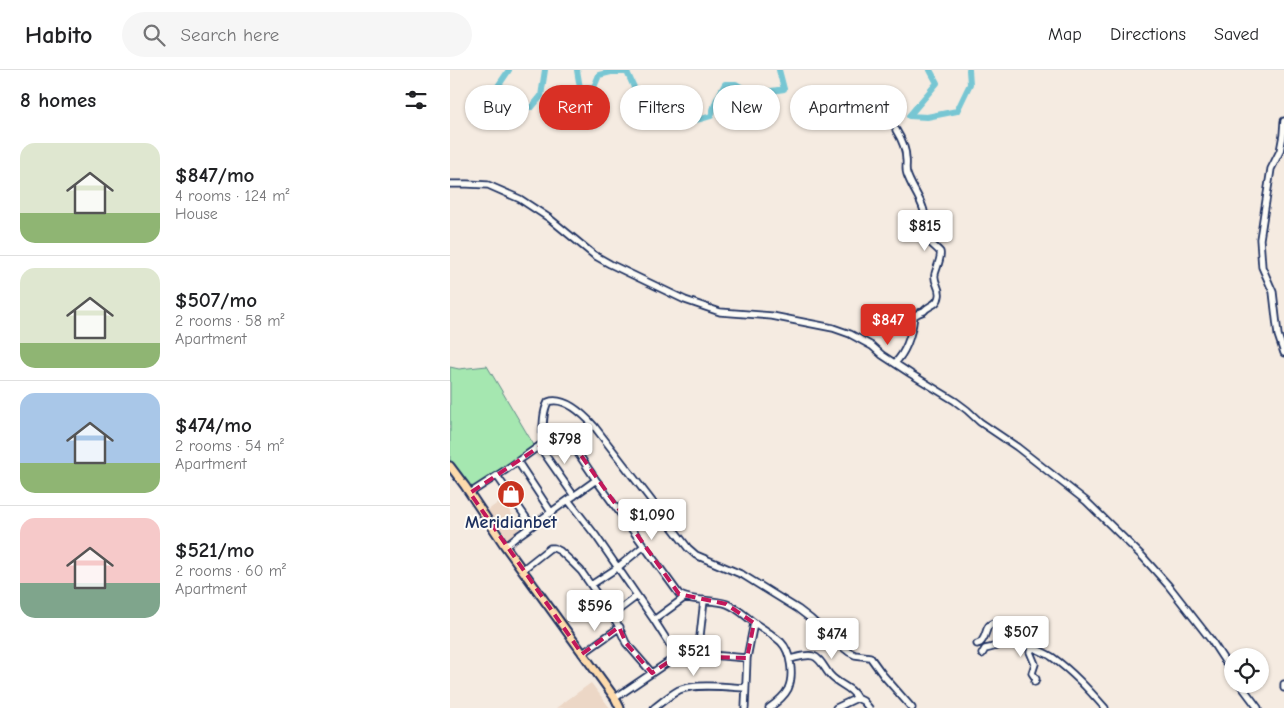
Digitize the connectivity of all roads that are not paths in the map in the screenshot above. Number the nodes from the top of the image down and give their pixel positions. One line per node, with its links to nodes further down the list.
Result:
1 (1284, 120): 4 (street)
2 (896, 130): 5 (street)
3 (450, 184): 5 (street)
4 (1284, 353)
5 (895, 363): 36 (street)
6 (541, 444): 7 (street); 10 (street); 12 (street); 51 (street)
7 (518, 462): 9 (street); 13 (street)
8 (450, 466): 11 (main road)
9 (497, 476): 11 (street); 14 (street)
10 (596, 480): 12 (street); 16 (street)
11 (470, 493): 15 (main road)
12 (571, 498): 13 (street); 17 (street)
13 (551, 512): 14 (street)
14 (532, 526): 15 (street)
15 (505, 546): 18 (main road)
16 (644, 546): 17 (street); 21 (street)
17 (617, 568): 19 (street); 20 (street)
18 (522, 570): 19 (street); 30 (main road)
19 (592, 585): 23 (street)
20 (637, 596): 23 (street); 24 (street)
21 (684, 598): 22 (street); 24 (street)
22 (704, 600): 25 (street); 31 (street)
23 (612, 615): 26 (street)
24 (654, 620): 33 (street)
25 (754, 623): 34 (street); 35 (street)
26 (620, 627): 30 (street); 37 (street)
27 (1013, 632): 28 (street); 29 (street); 32 (street)
28 (977, 644)
29 (1034, 648): 38 (street); 52 (street)
30 (582, 654): 43 (main road)
31 (698, 654): 33 (street); 34 (street)
32 (982, 654)
33 (677, 656): 37 (street)
34 (747, 658): 40 (street)
35 (790, 659): 44 (street); 48 (street)
36 (1224, 660)
37 (652, 673): 43 (street)
38 (1036, 682)
39 (1284, 684): 41 (street)
40 (745, 688): 46 (street); 47 (street)
41 (1284, 688)
42 (1247, 693): 53 (street)
43 (615, 698): 45 (main road)
44 (858, 698): 49 (street); 50 (street)
45 (620, 708)
46 (654, 708)
47 (744, 708)
48 (769, 708)
49 (836, 708)
50 (869, 708)
51 (912, 708)
52 (1106, 708)
53 (1258, 708)

